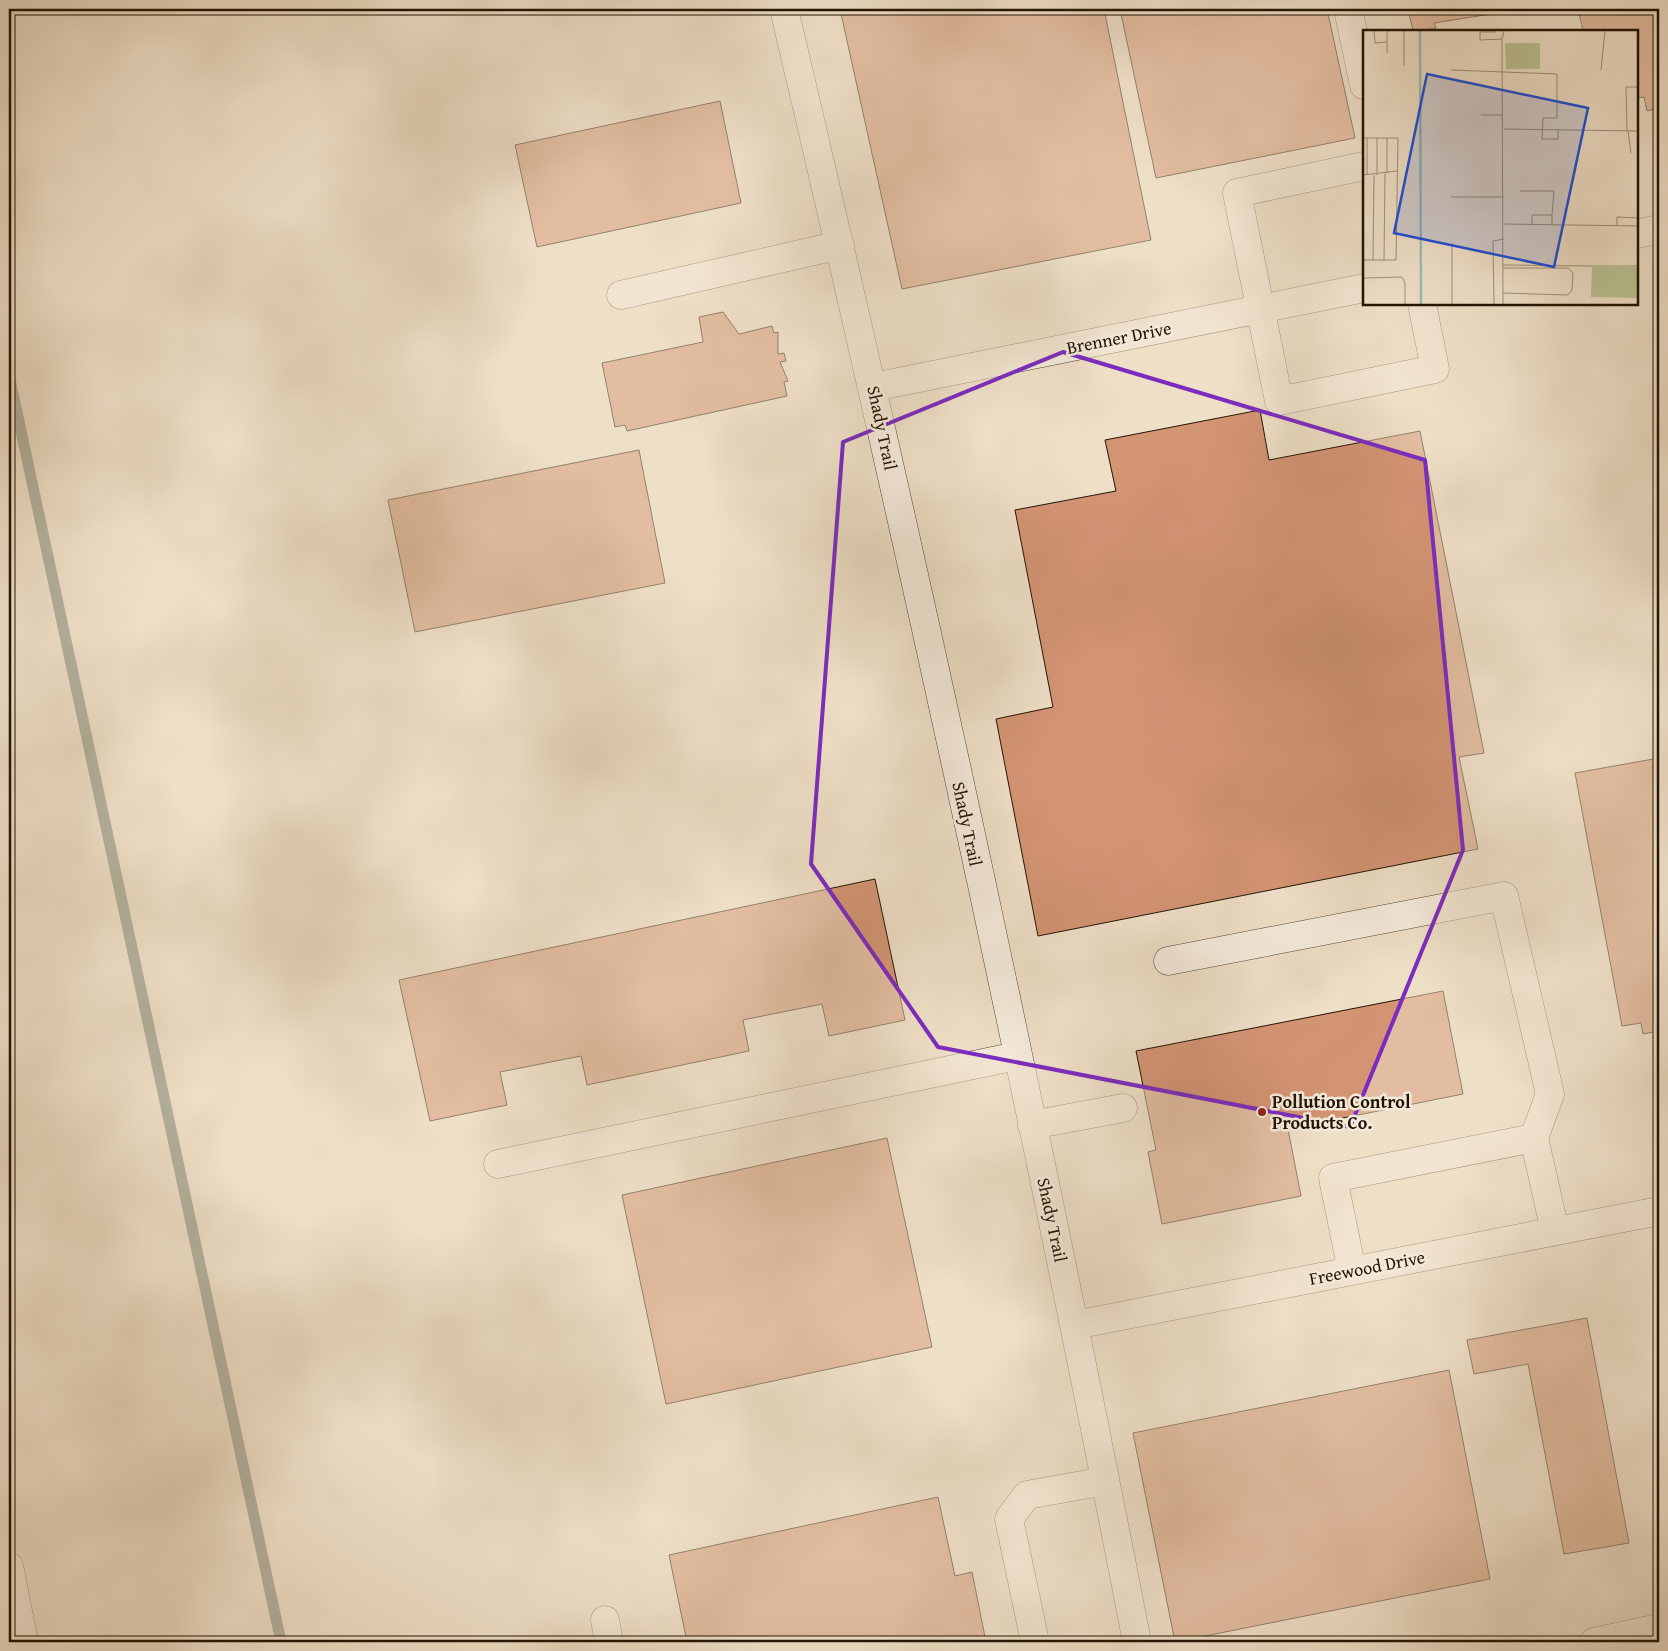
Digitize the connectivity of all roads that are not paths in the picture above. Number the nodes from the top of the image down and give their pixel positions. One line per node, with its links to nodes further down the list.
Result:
1 (784, 9): 7 (street, Shady Trail)
2 (1348, 9): 3 (street)
3 (1363, 80)
4 (1363, 166): 11 (street)
5 (1659, 229): 6 (street)
6 (1638, 234)
7 (840, 245): 9 (street); 12 (street, Shady Trail)
8 (1363, 288): 11 (street, Brenner Drive)
9 (621, 295)
10 (1422, 305): 11 (street)
11 (1260, 309): 12 (street, Brenner Drive)
12 (874, 387): 14 (street, Shady Trail)
13 (1168, 961): 17 (street)
14 (1017, 1056): 16 (street, Shady Trail); 18 (street)
15 (1123, 1108): 16 (street)
16 (1032, 1125): 22 (street, Shady Trail)
17 (1534, 1138): 20 (street); 21 (street)
18 (498, 1164)
19 (1659, 1211): 20 (street, Freewood Drive)
20 (1555, 1231): 21 (street, Freewood Drive)
21 (1352, 1271): 22 (street, Freewood Drive)
22 (1075, 1325): 23 (street, Shady Trail)
23 (1105, 1481): 27 (street); 28 (street, Shady Trail)
24 (9, 1566): 26 (street)
25 (1659, 1628): 29 (street)
26 (24, 1642)
27 (1035, 1642)
28 (1137, 1642)
29 (1594, 1642)

